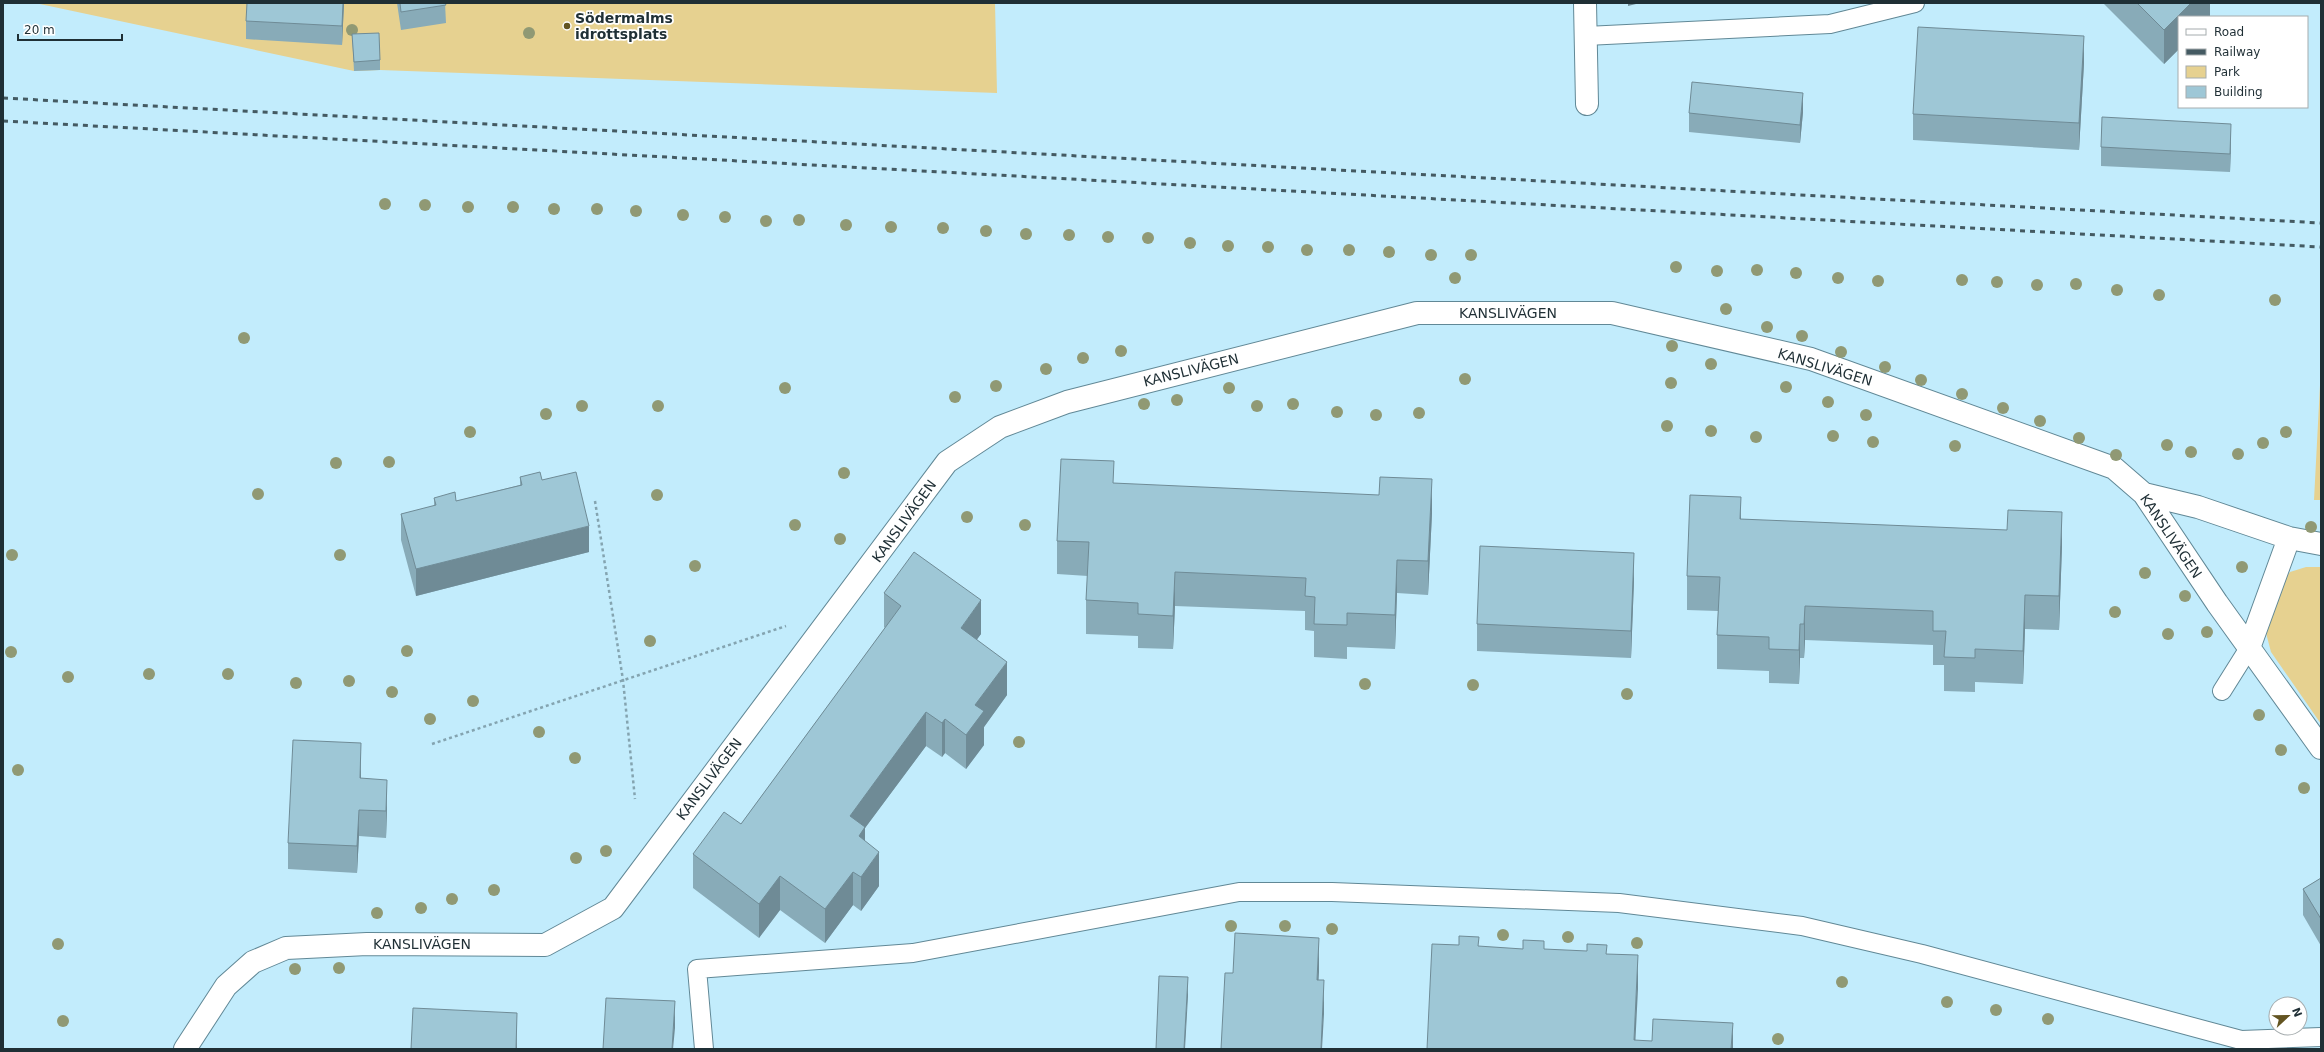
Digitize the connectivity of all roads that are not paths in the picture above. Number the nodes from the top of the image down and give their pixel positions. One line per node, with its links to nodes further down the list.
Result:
1 (1585, 3): 3 (street)
2 (1915, 3): 3 (lane)
3 (1586, 36): 4 (street)
4 (1587, 104)
5 (2144, 494): 6 (street); 8 (street, KANSLIVÄGEN); 13 (street, KANSLIVÄGEN)
6 (2289, 538): 7 (street); 8 (street)
7 (2321, 544)
8 (2249, 648): 9 (lane); 10 (street, KANSLIVÄGEN)
9 (2222, 691)
10 (2321, 748)
11 (2321, 1037): 12 (lane)
12 (2234, 1045): 14 (lane)
13 (185, 1049)
14 (704, 1049)

